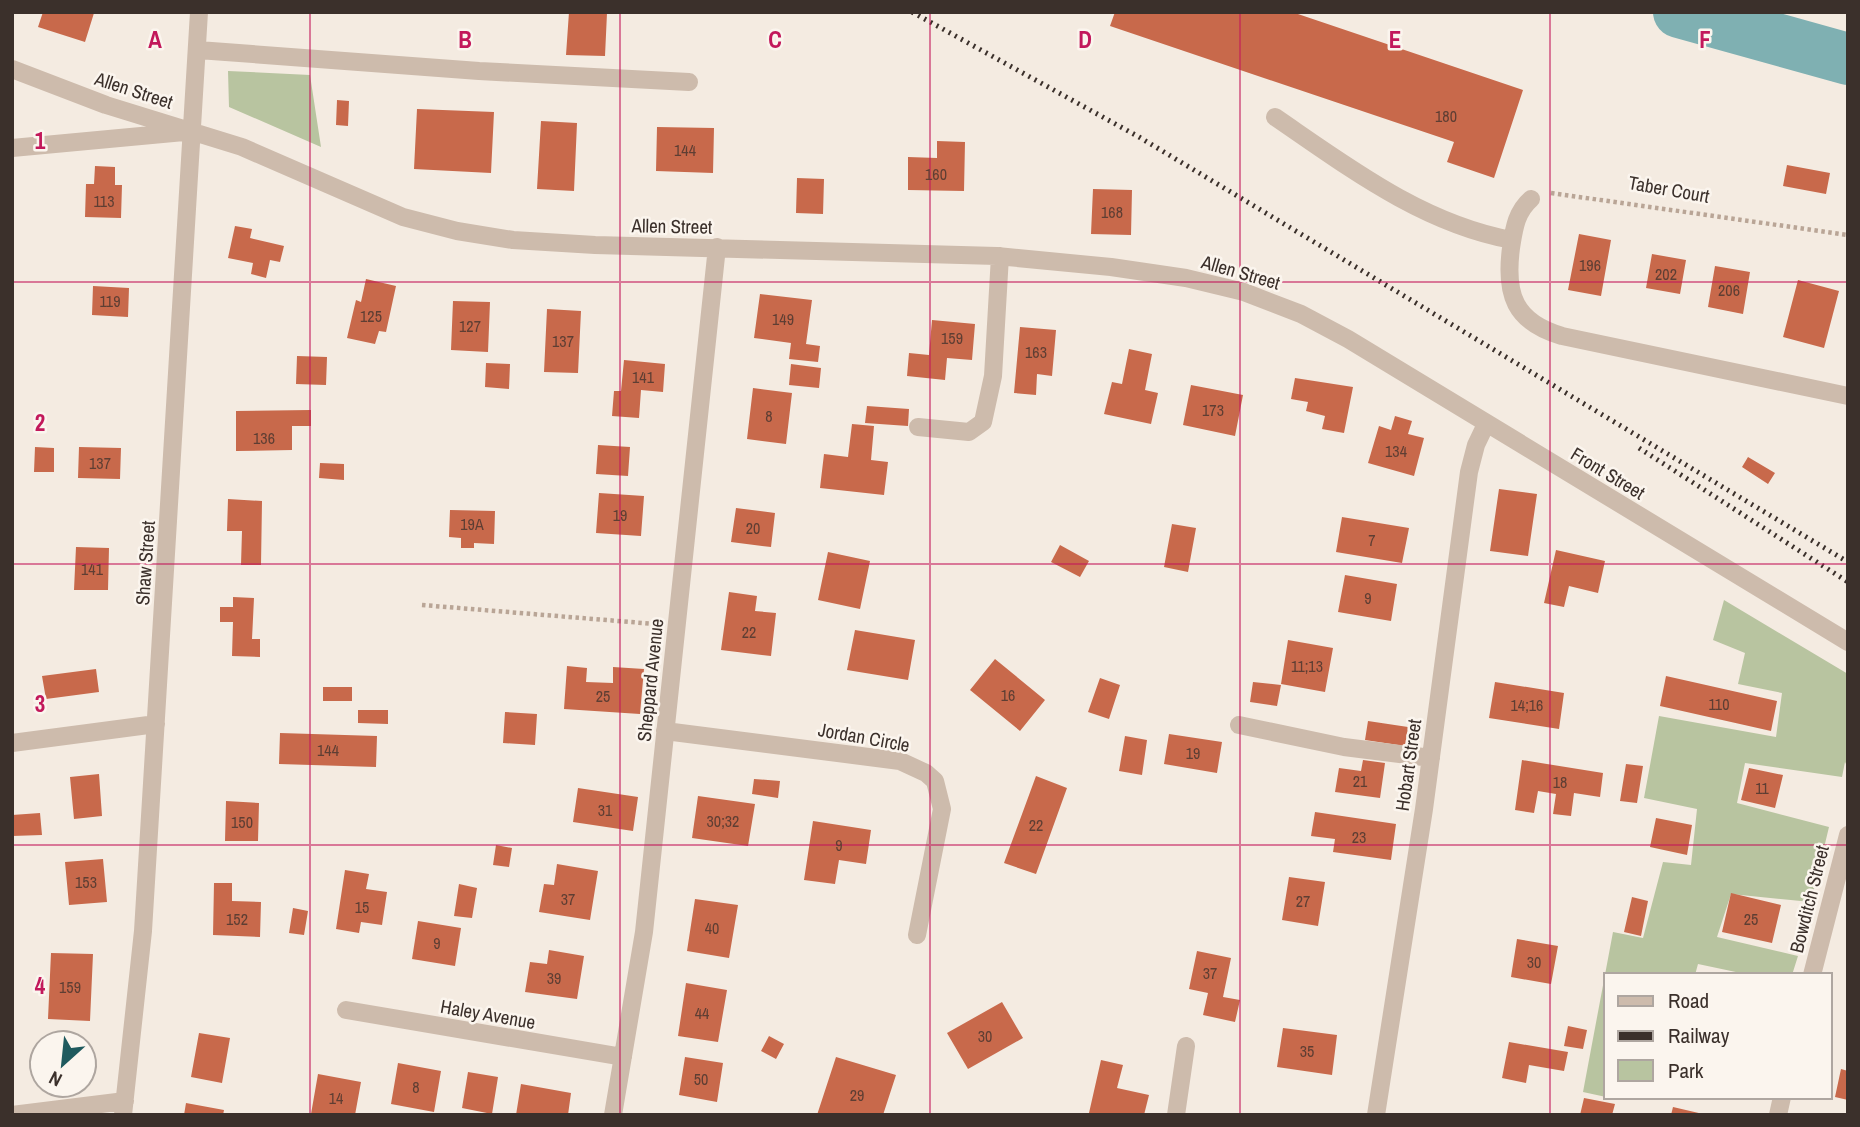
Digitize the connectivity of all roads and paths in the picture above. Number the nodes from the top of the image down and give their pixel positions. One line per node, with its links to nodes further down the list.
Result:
1 (199, 12): 2 (street, Shaw Street)
2 (198, 50): 4 (street); 6 (street, Shaw Street)
3 (12, 69): 6 (street, Allen Street)
4 (689, 82)
5 (1275, 117): 10 (street)
6 (194, 131): 7 (street); 11 (street, Allen Street); 20 (street, Shaw Street)
7 (12, 148)
8 (1531, 199): 9 (path, Taber Court); 10 (street)
9 (1848, 235)
10 (1513, 240): 14 (street)
11 (717, 247): 12 (street, Allen Street); 18 (street, Sheppard Avenue)
12 (1000, 256): 13 (street, Allen Street); 16 (street)
13 (1348, 339): 15 (street, Front Street)
14 (1848, 396)
15 (1486, 424): 19 (street, Front Street); 24 (street, Hobart Street)
16 (918, 427)
17 (422, 605): 18 (path)
18 (677, 626): 22 (street, Sheppard Avenue)
19 (1848, 642)
20 (156, 724): 23 (street); 31 (street, Shaw Street)
21 (1239, 725): 24 (street)
22 (665, 731): 26 (street, Jordan Circle); 30 (street, Sheppard Avenue)
23 (12, 743)
24 (1430, 758): 35 (street, Hobart Street)
25 (1848, 835): 27 (street, Bowditch Street)
26 (917, 935)
27 (1813, 973)
28 (346, 1010): 30 (street, Haley Avenue)
29 (1186, 1046): 34 (street)
30 (623, 1057): 33 (street, Sheppard Avenue)
31 (124, 1108): 32 (street)
32 (12, 1115)
33 (613, 1115)
34 (1176, 1115)
35 (1376, 1115)

